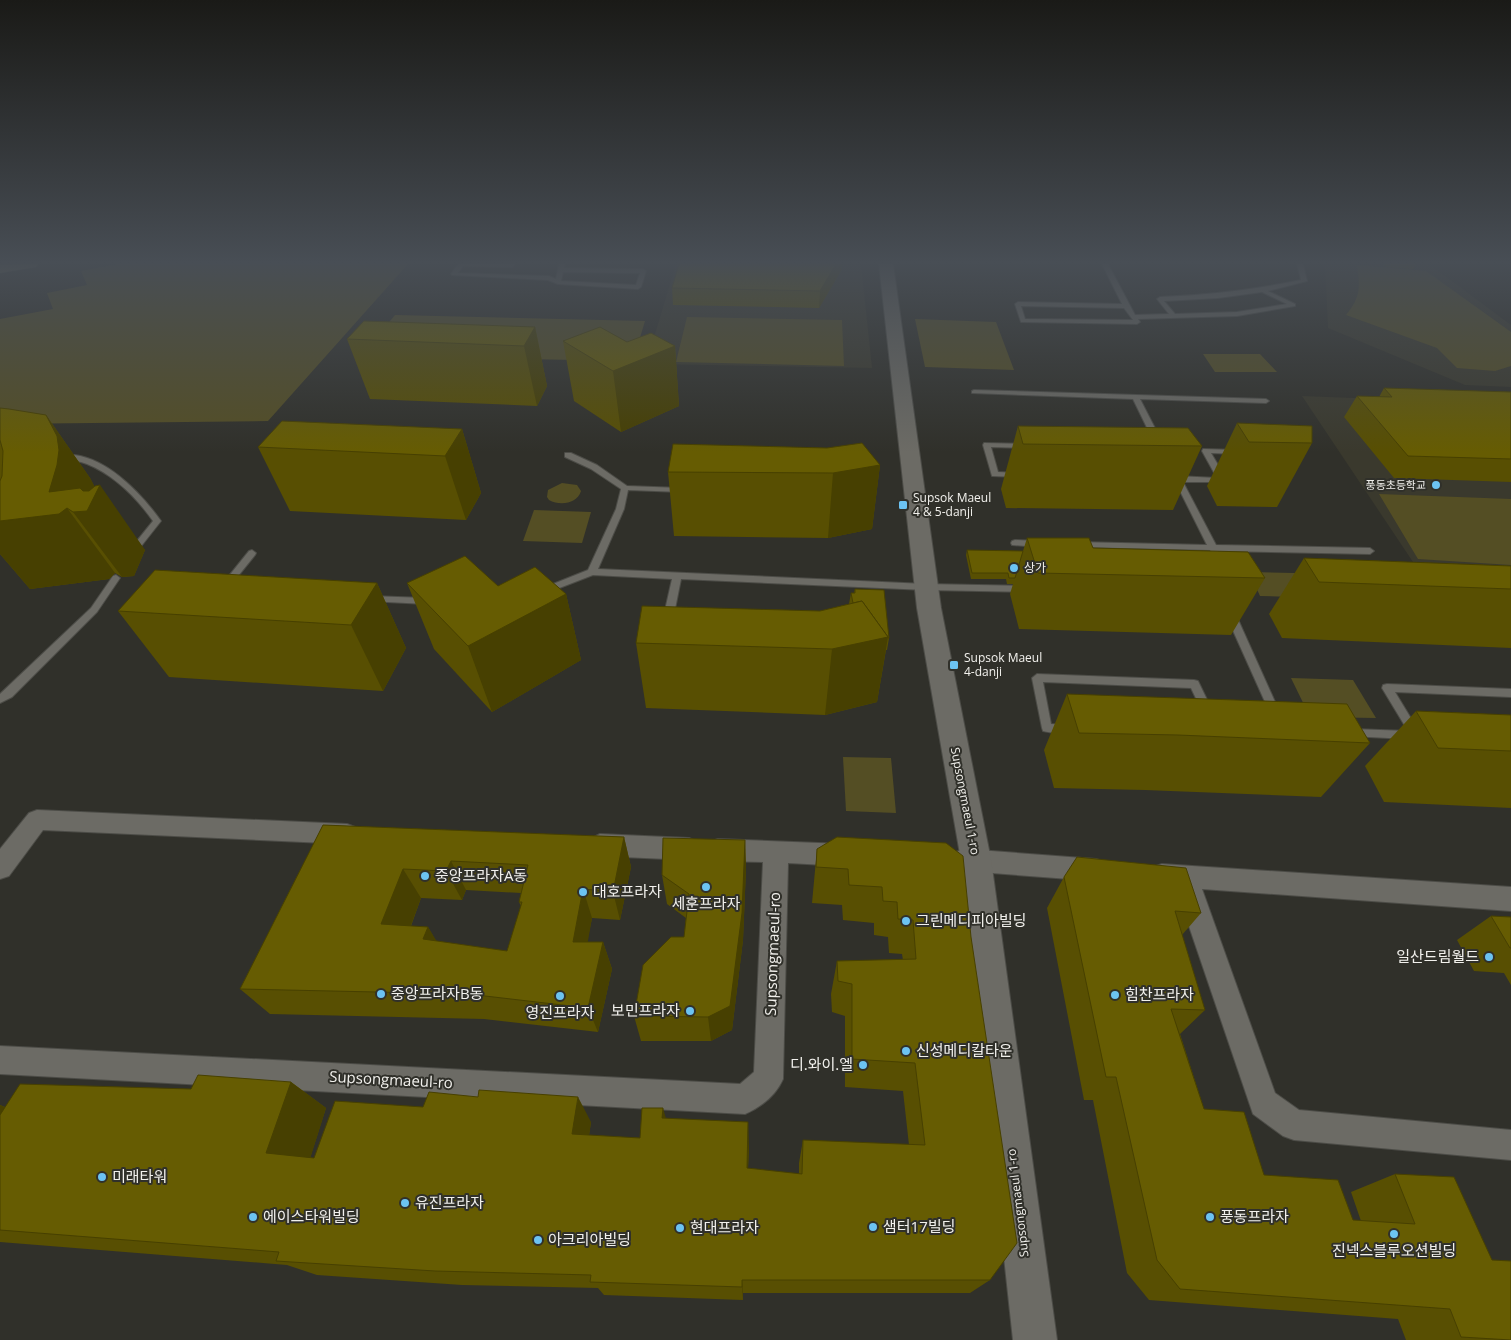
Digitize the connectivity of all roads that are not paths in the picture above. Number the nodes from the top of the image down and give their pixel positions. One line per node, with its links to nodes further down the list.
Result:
1 (894, 327): 26 (street, Supsongmaeul 1-ro)
2 (974, 392): 3 (lane)
3 (1135, 397): 4 (lane); 6 (lane)
4 (1266, 401)
5 (1032, 446): 10 (lane)
6 (1160, 446)
7 (1243, 452): 11 (lane)
8 (568, 455): 13 (lane)
9 (58, 456): 20 (lane)
10 (1023, 475)
11 (1222, 480): 12 (lane); 17 (lane)
12 (1232, 480)
13 (625, 488): 14 (lane); 23 (lane)
14 (692, 490)
15 (1015, 543): 16 (lane)
16 (1053, 544)
17 (1212, 547): 18 (lane); 19 (lane); 22 (lane)
18 (1080, 548)
19 (1370, 551)
20 (132, 552)
21 (252, 553): 29 (lane)
22 (1223, 567)
23 (592, 572): 24 (lane); 28 (lane)
24 (677, 576): 26 (lane); 33 (lane)
25 (116, 578): 35 (lane)
26 (926, 588): 27 (lane); 45 (street, Supsongmaeul 1-ro)
27 (1030, 589)
28 (537, 593)
29 (219, 594)
30 (359, 599): 31 (lane)
31 (438, 602)
32 (1226, 604): 36 (lane)
33 (666, 626)
34 (1511, 693): 39 (lane)
35 (0, 699)
36 (1279, 722)
37 (1213, 723): 38 (lane)
38 (1077, 728)
39 (1340, 733)
40 (370, 835): 46 (street)
41 (578, 844): 42 (street)
42 (776, 852): 43 (street); 49 (street, Supsongmaeul-ro)
43 (864, 856)
44 (942, 859): 45 (street)
45 (976, 860): 47 (street); 51 (street, Supsongmaeul 1-ro)
46 (0, 868)
47 (1186, 877): 48 (street); 50 (street)
48 (1511, 899)
49 (0, 1060)
50 (1511, 1145)
51 (1035, 1340)

